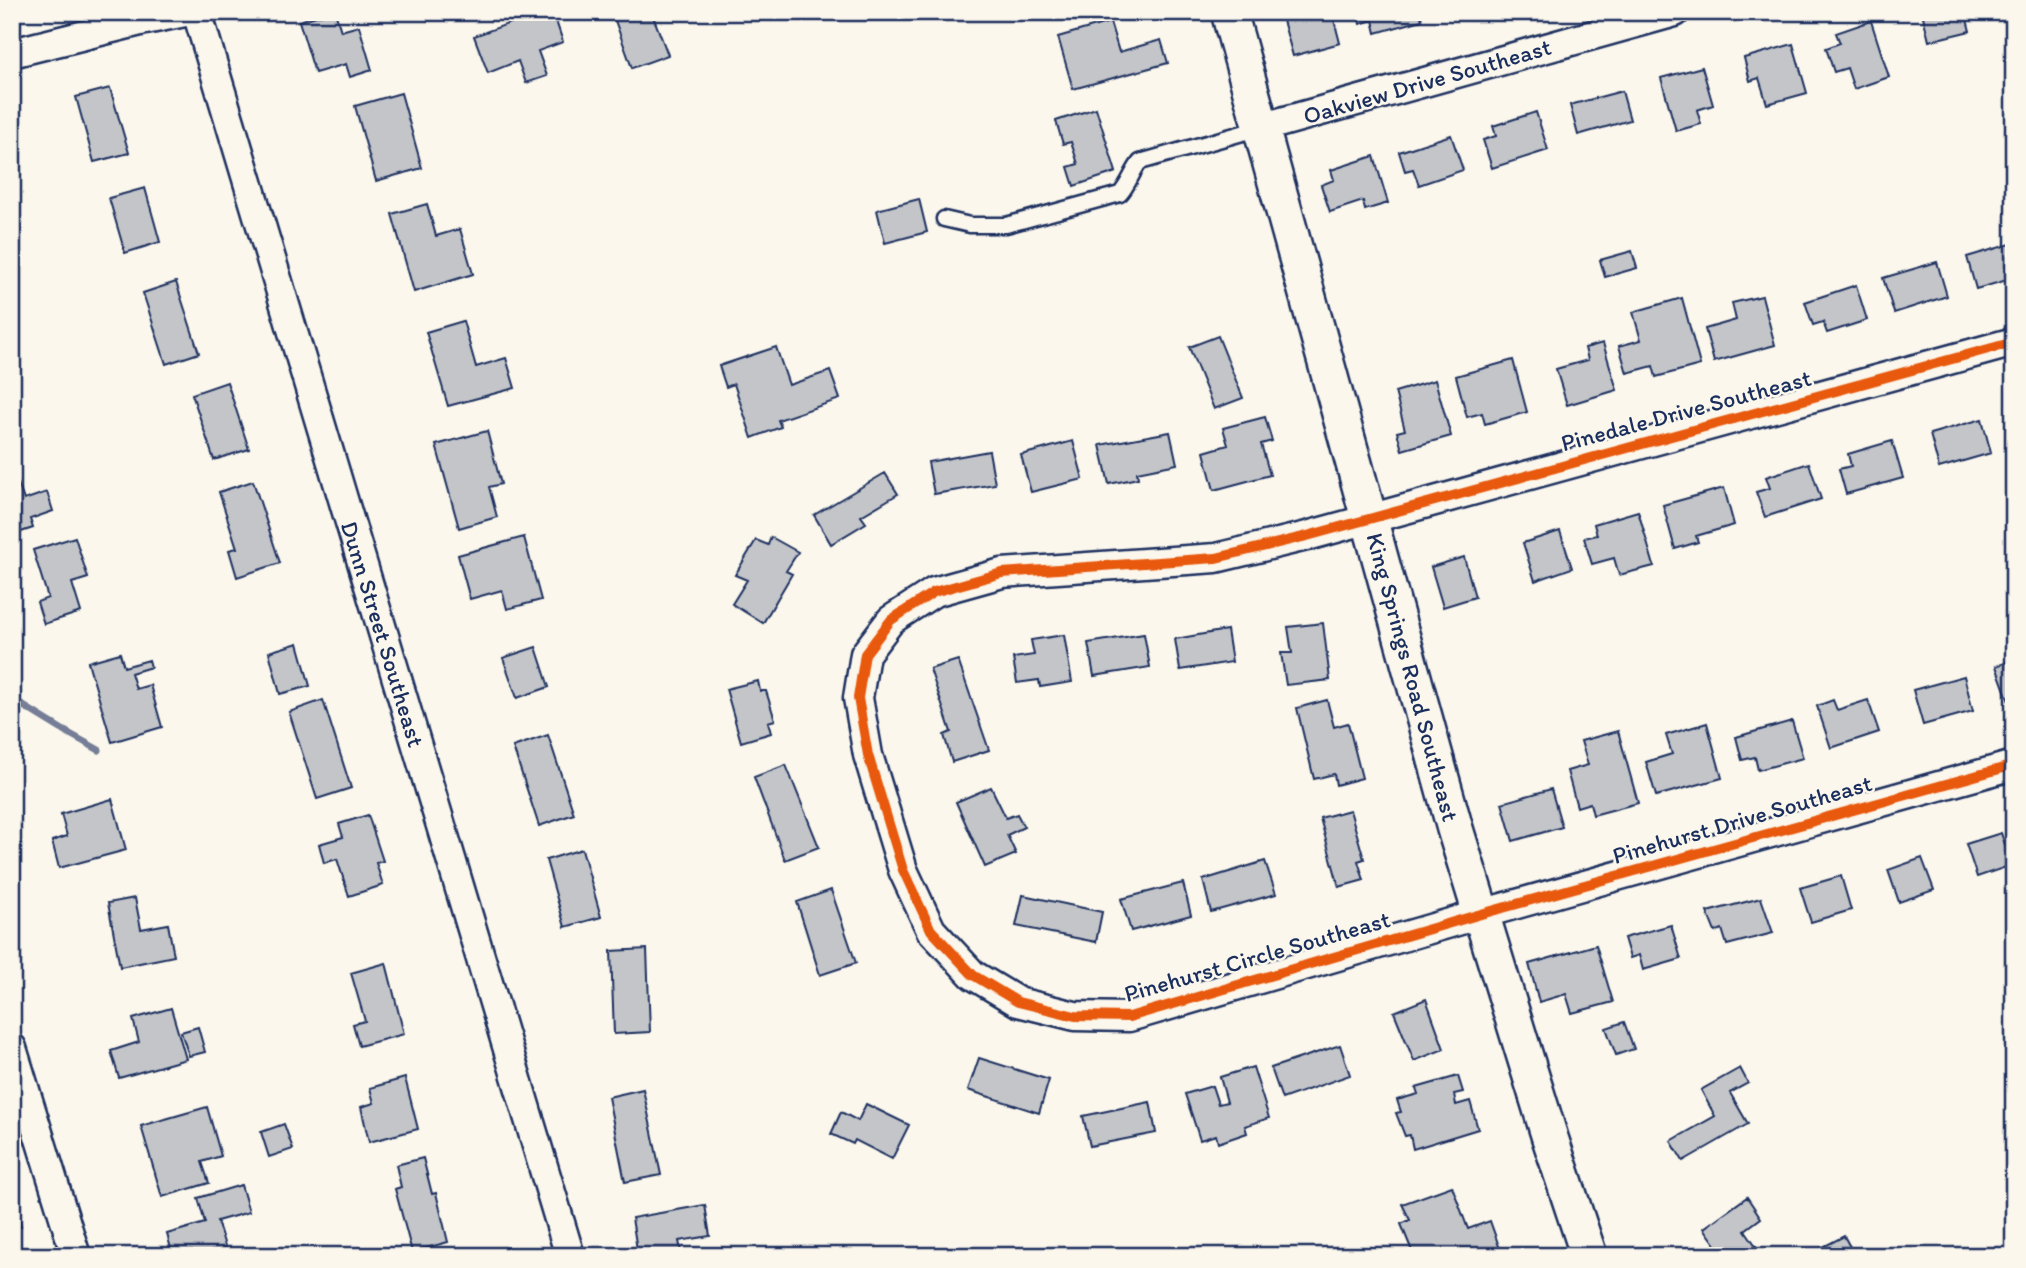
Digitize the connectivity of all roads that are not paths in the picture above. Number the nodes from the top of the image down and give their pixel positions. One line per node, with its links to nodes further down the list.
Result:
1 (185, 12): 5 (street)
2 (197, 12): 14 (street, Dunn Street Southeast)
3 (1229, 12): 6 (street, King Springs Road Southeast)
4 (1675, 12): 6 (street, Oakview Drive Southeast)
5 (12, 53)
6 (1259, 128): 7 (lane); 9 (street, King Springs Road Southeast)
7 (944, 219)
8 (2014, 342): 9 (street, Pinedale Drive Southeast)
9 (1370, 519): 11 (street, King Springs Road Southeast); 11 (street, Pinehurst Circle Southeast)
10 (2014, 765): 11 (street, Pinehurst Drive Southeast)
11 (1481, 914): 15 (street, King Springs Road Southeast)
12 (12, 1048): 13 (street)
13 (76, 1256)
14 (570, 1256)
15 (1589, 1256)

